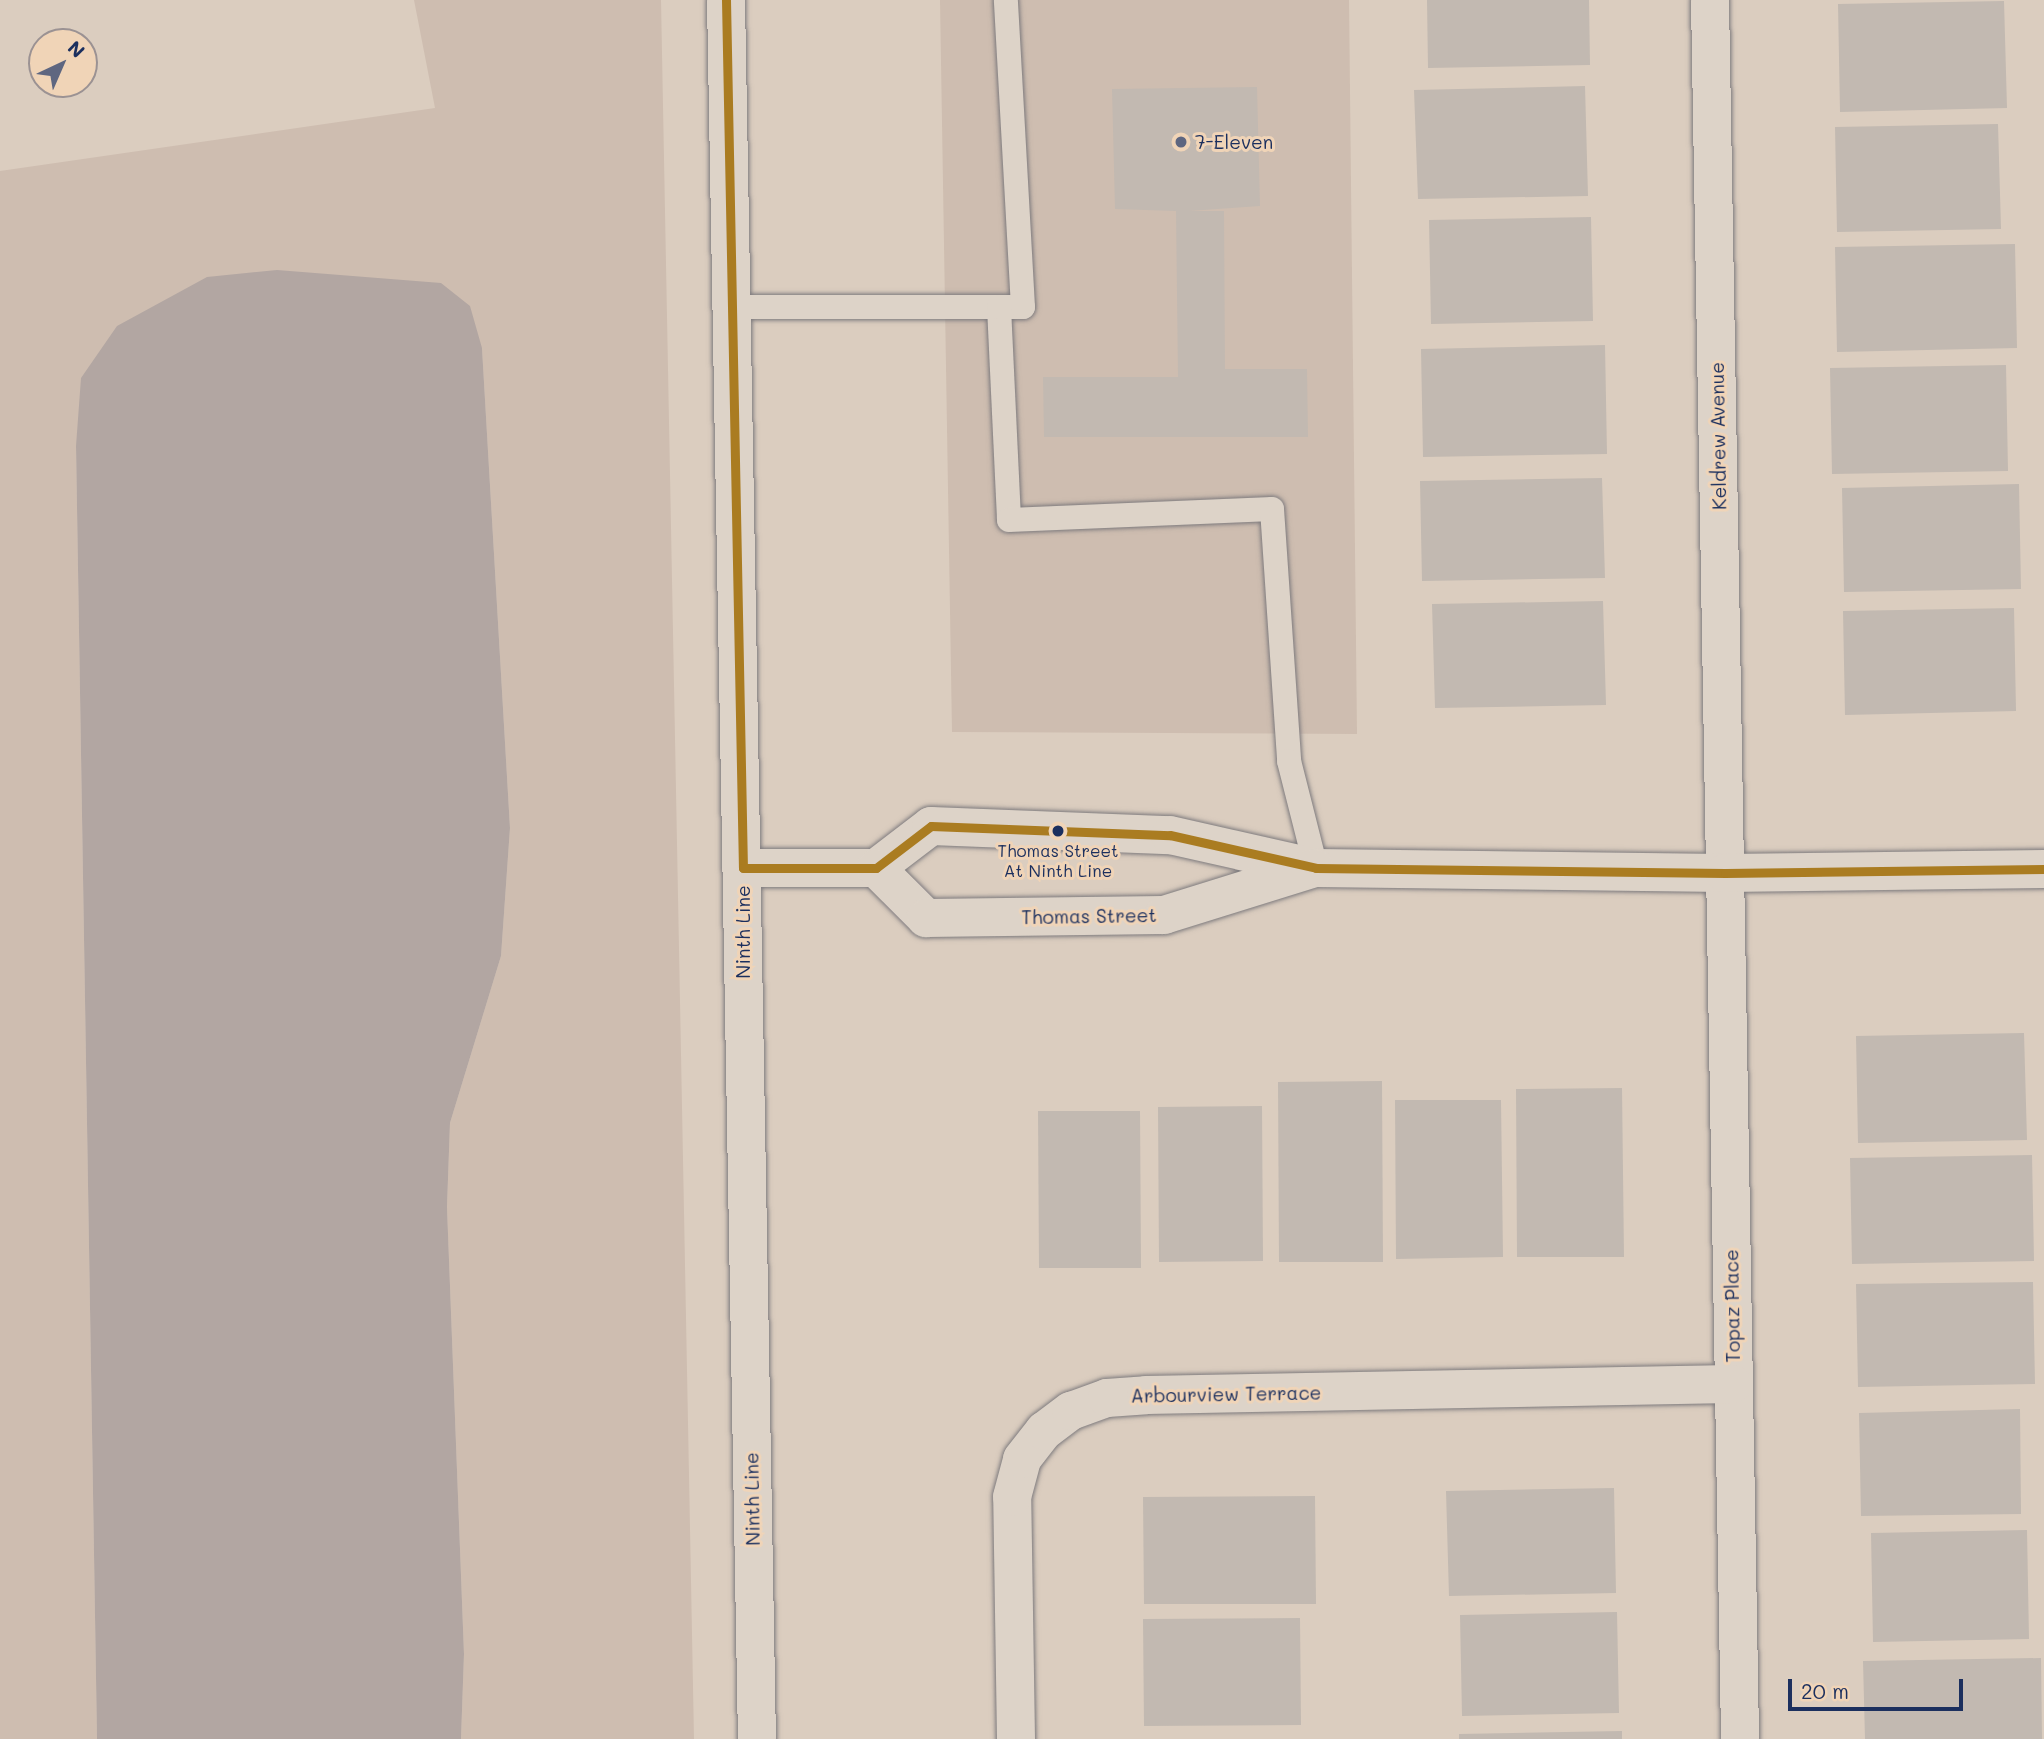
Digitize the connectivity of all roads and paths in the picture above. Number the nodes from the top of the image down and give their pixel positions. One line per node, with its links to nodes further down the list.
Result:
1 (726, 0): 4 (street, Ninth Line)
2 (1006, 0): 5 (lane)
3 (1710, 0): 10 (street, Keldrew Avenue)
4 (732, 307): 5 (lane); 6 (street, Ninth Line)
5 (999, 307): 8 (lane)
6 (743, 868): 7 (street); 12 (street, Ninth Line)
7 (876, 868): 8 (street, Thomas Street); 8 (street, Thomas Street)
8 (1316, 868): 10 (street, Thomas Street)
9 (2044, 869): 10 (street, Thomas Street)
10 (1725, 873): 11 (street, Topaz Place)
11 (1733, 1384): 13 (street, Arbourview Terrace); 14 (street, Topaz Place)
12 (757, 1739)
13 (1016, 1739)
14 (1740, 1739)

